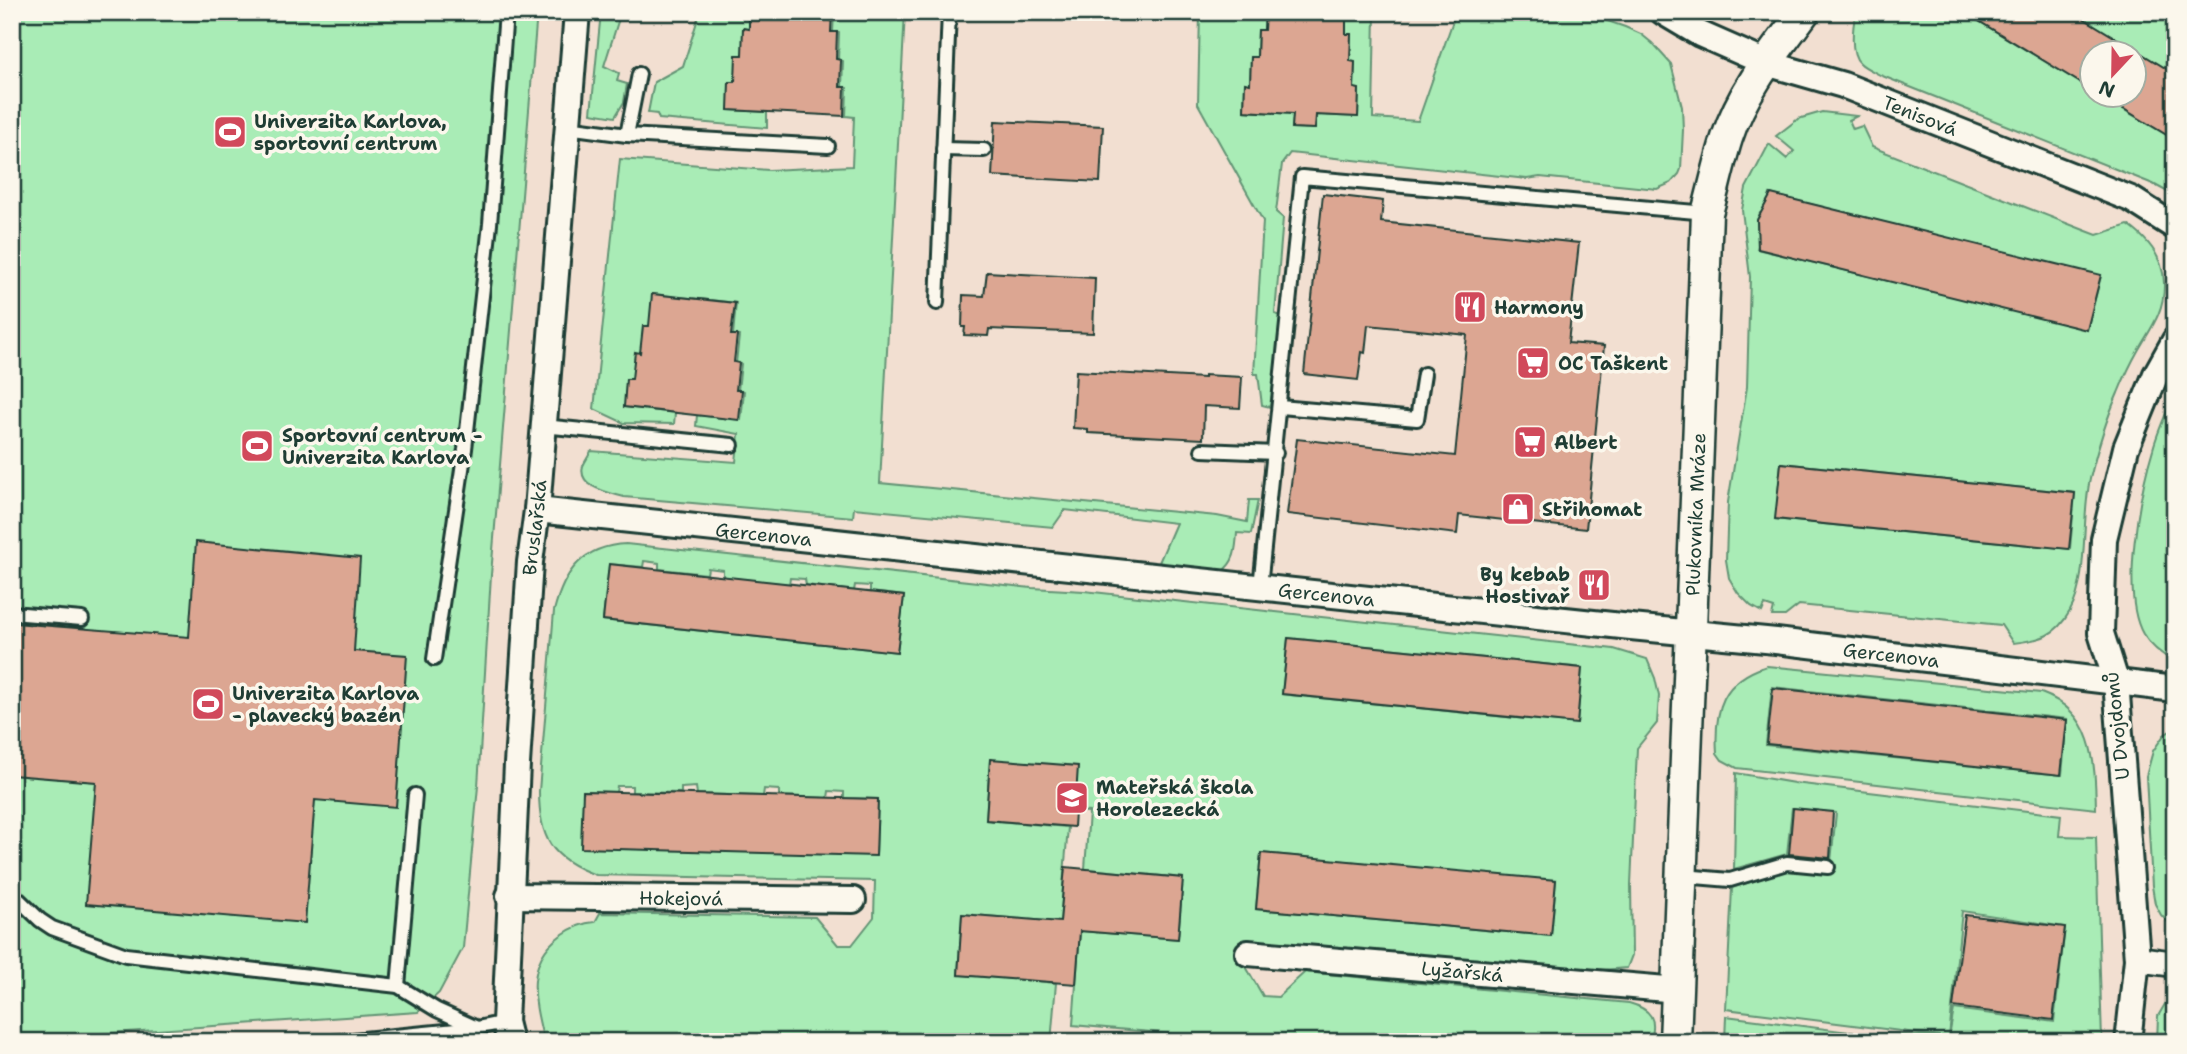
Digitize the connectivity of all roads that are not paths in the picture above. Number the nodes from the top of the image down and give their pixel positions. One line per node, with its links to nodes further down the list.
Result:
1 (506, 12): 28 (lane)
2 (577, 12): 8 (street, Bruslařská)
3 (948, 12): 11 (lane)
4 (1663, 12): 6 (street, Tenisová)
5 (1804, 12): 6 (street, Plukovníka Mráze)
6 (1766, 63): 13 (street, Plukovníka Mráze); 14 (street, Tenisová)
7 (639, 74): 9 (lane)
8 (567, 127): 9 (lane); 19 (street, Bruslařská)
9 (627, 135): 10 (lane)
10 (828, 146)
11 (943, 149): 12 (lane); 15 (lane)
12 (984, 150)
13 (1707, 213): 18 (lane); 27 (street, Plukovníka Mráze)
14 (2175, 227)
15 (937, 303)
16 (2175, 340): 29 (street, U Dvojdomů)
17 (1424, 374): 18 (lane)
18 (1280, 407): 22 (lane)
19 (543, 426): 20 (lane); 23 (street, Bruslařská)
20 (732, 446)
21 (1202, 450): 22 (lane)
22 (1276, 453): 24 (lane)
23 (537, 510): 24 (street, Gercenova); 35 (street, Bruslařská)
24 (1260, 587): 27 (street, Gercenova)
25 (12, 613): 26 (lane)
26 (82, 620)
27 (1691, 633): 29 (street, Gercenova); 33 (street, Plukovníka Mráze)
28 (434, 659)
29 (2116, 681): 30 (street, Gercenova); 38 (street, U Dvojdomů)
30 (2175, 689)
31 (415, 795): 40 (lane)
32 (1828, 867): 33 (lane)
33 (1683, 876): 41 (street, Plukovníka Mráze)
34 (12, 893): 40 (lane)
35 (509, 896): 36 (street, Hokejová); 43 (street, Bruslařská)
36 (853, 900)
37 (1248, 953): 41 (street, Lyžařská)
38 (2137, 959): 39 (street); 46 (street, U Dvojdomů)
39 (2175, 964)
40 (398, 986): 42 (lane)
41 (1678, 990): 45 (street, Plukovníka Mráze)
42 (477, 1028): 43 (lane); 44 (lane)
43 (507, 1032)
44 (332, 1042)
45 (1675, 1042)
46 (2128, 1042)

